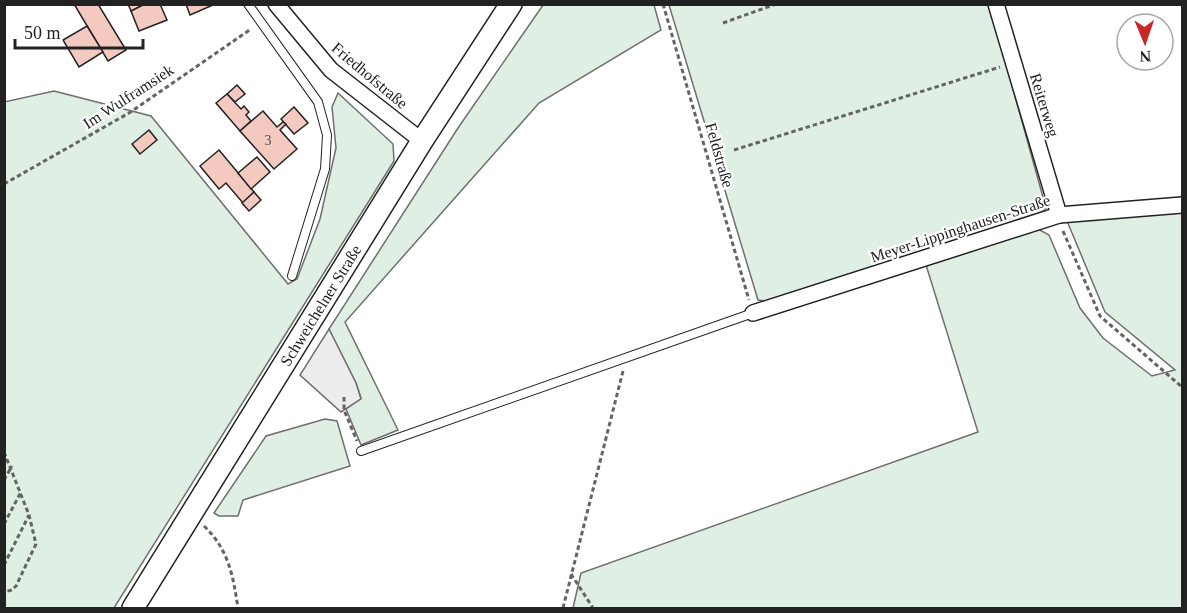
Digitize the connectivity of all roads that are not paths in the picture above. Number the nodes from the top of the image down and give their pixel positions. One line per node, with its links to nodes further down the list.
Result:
1 (249, 4): 8 (lane)
2 (276, 4): 5 (street, Friedhofstraße)
3 (511, 4): 5 (street, Schweichelner Straße)
4 (996, 4): 7 (street, Reiterweg)
5 (422, 141): 11 (street, Schweichelner Straße)
6 (1182, 205): 7 (street, Meyer-Lippinghausen-Straße)
7 (1059, 215): 9 (street, Meyer-Lippinghausen-Straße)
8 (292, 276)
9 (753, 313): 10 (lane)
10 (361, 451)
11 (133, 609)

